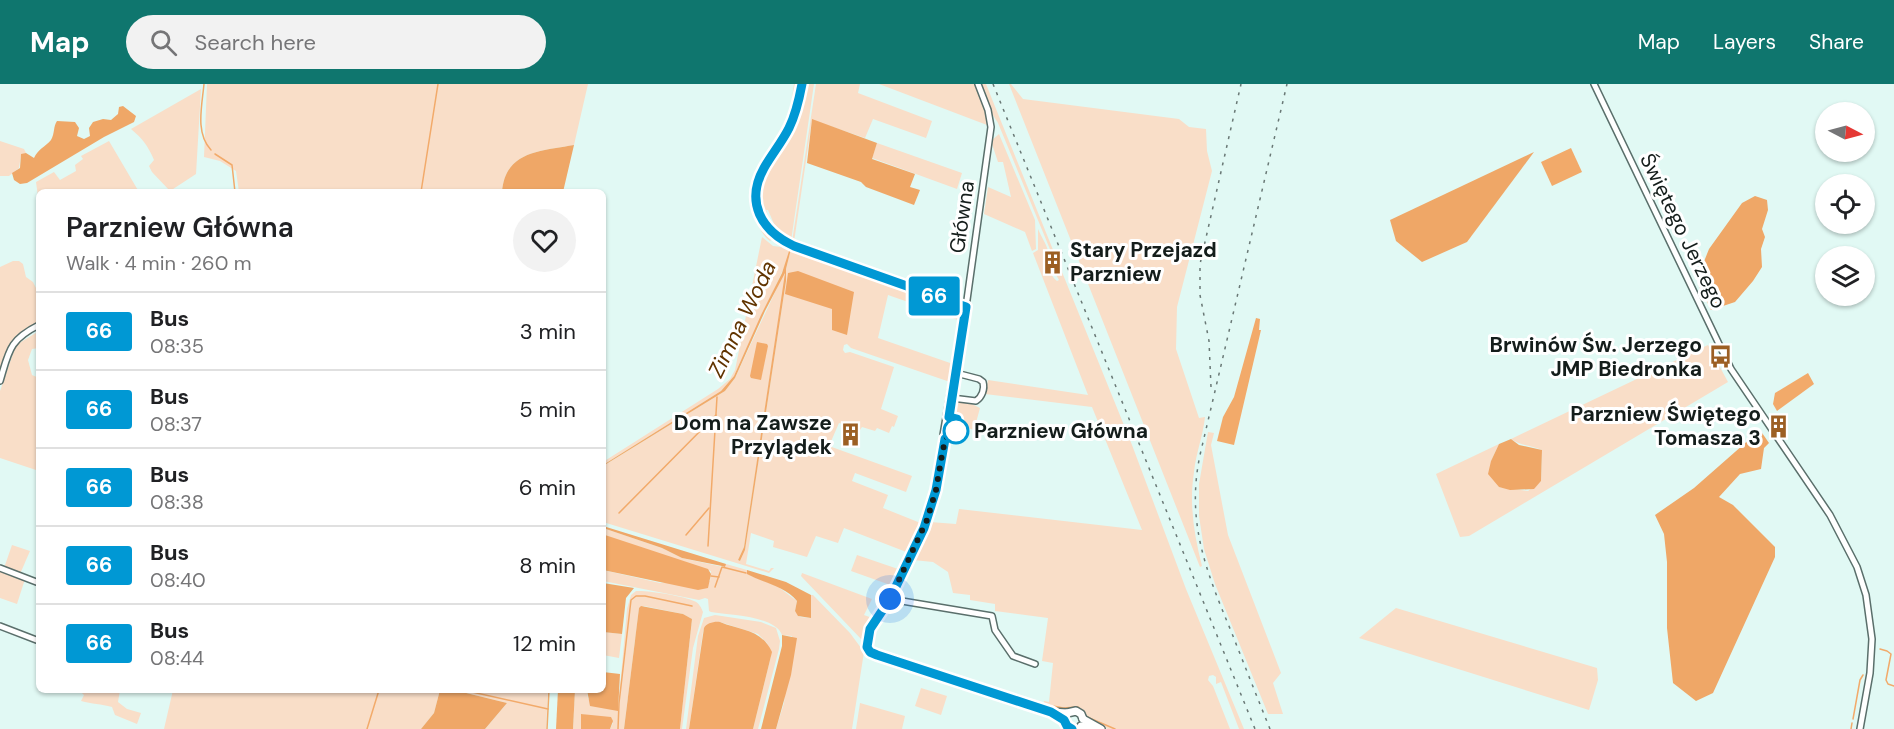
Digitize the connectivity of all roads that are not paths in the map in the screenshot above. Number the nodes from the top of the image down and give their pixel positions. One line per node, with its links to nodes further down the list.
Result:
1 (802, 84): 4 (street)
2 (978, 84): 4 (street, Główna)
3 (1594, 84): 18 (street, Świętego Jerzego)
4 (966, 307): 6 (street, Główna)
5 (36, 326): 7 (street)
6 (956, 373): 8 (street, Główna); 8 (street)
7 (0, 381)
8 (952, 398): 11 (street, Główna)
9 (0, 568): 10 (street)
10 (36, 582)
11 (890, 599): 14 (street); 15 (street, Główna)
12 (0, 626): 13 (street)
13 (36, 640)
14 (1035, 664)
15 (1072, 724): 16 (street); 17 (street)
16 (1095, 729)
17 (1101, 729)
18 (1860, 729)

